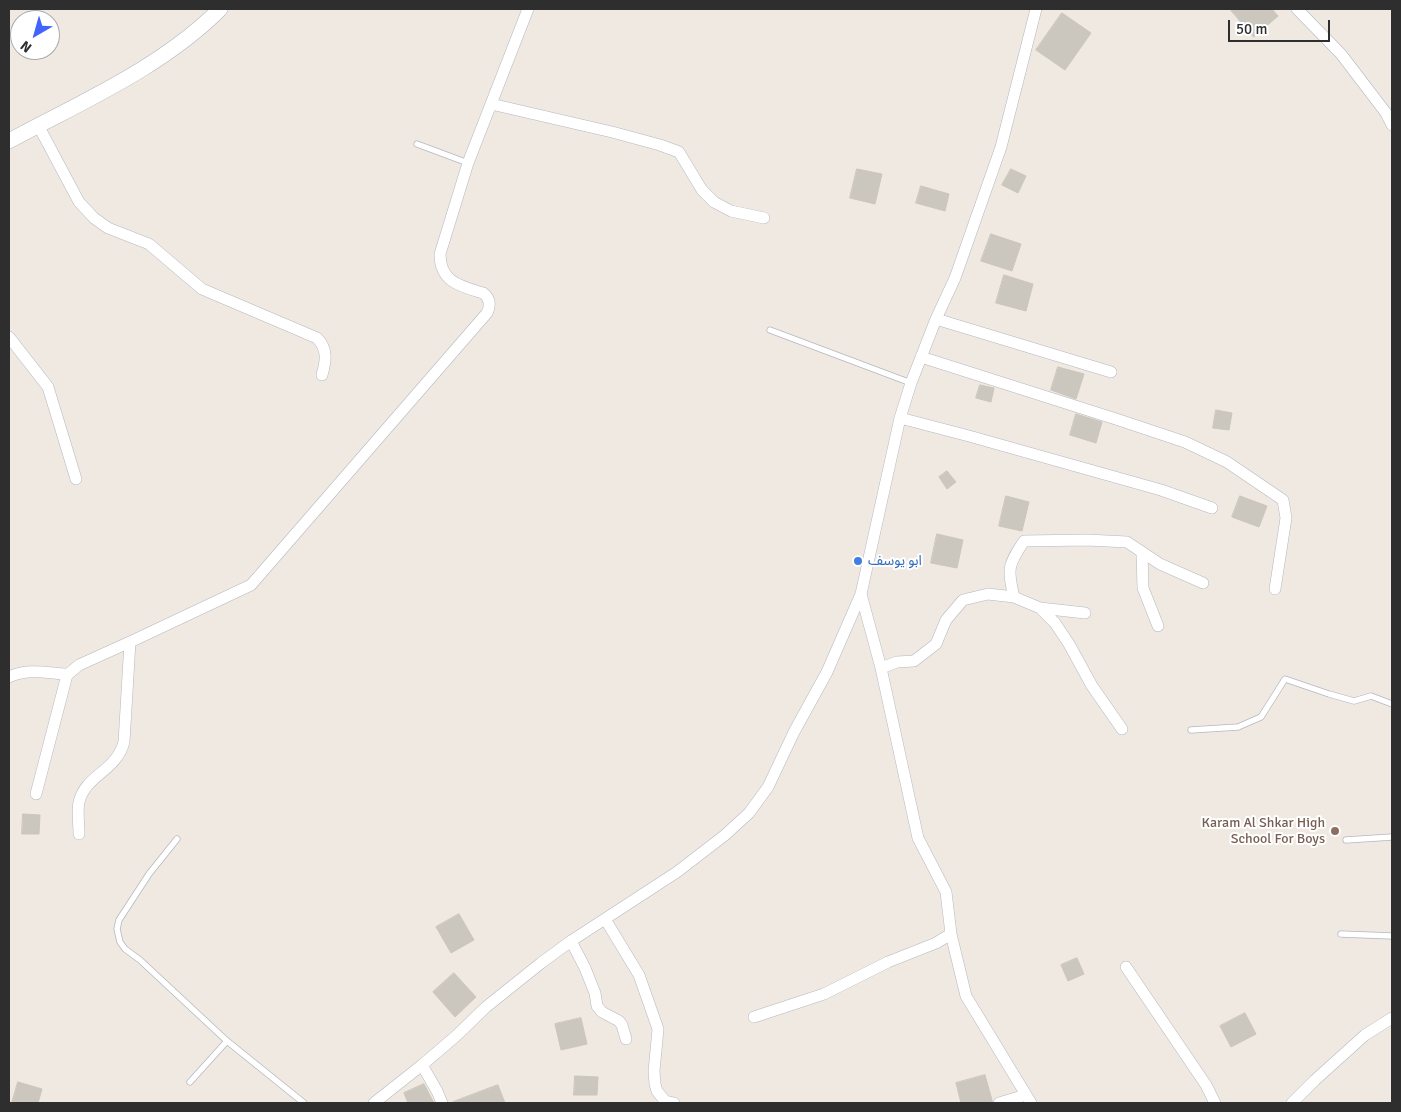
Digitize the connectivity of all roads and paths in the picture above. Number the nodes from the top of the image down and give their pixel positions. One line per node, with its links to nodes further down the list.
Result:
1 (220, 9): 6 (street)
2 (528, 9): 5 (street)
3 (1036, 9): 12 (street)
4 (1297, 9): 7 (street)
5 (491, 104): 10 (street); 11 (street)
6 (38, 125): 8 (street); 17 (street)
7 (1392, 125)
8 (9, 141)
9 (416, 144): 10 (lane)
10 (468, 163): 30 (street)
11 (764, 218)
12 (936, 319): 15 (street); 16 (street)
13 (770, 330): 18 (lane)
14 (9, 337): 20 (street)
15 (921, 357): 18 (street); 24 (street)
16 (1111, 372)
17 (322, 375)
18 (911, 383): 19 (street)
19 (900, 418): 21 (street); 25 (street)
20 (76, 479)
21 (1212, 508)
22 (1142, 553): 23 (street); 26 (street); 29 (street)
23 (1203, 583)
24 (1275, 589)
25 (861, 594): 31 (street); 42 (street)
26 (1014, 597): 27 (street); 31 (street)
27 (1040, 608): 28 (street); 35 (street)
28 (1085, 613)
29 (1158, 626)
30 (130, 642): 32 (street); 38 (street)
31 (881, 668): 43 (street)
32 (68, 674): 33 (street); 37 (street)
33 (9, 677)
34 (1392, 704): 36 (lane)
35 (1122, 729)
36 (1191, 730)
37 (36, 794)
38 (79, 834)
39 (1392, 837): 41 (lane)
40 (177, 839): 51 (lane)
41 (1346, 840)
42 (605, 919): 46 (street); 58 (street)
43 (952, 934): 48 (street); 54 (street)
44 (1341, 934): 45 (lane)
45 (1392, 936)
46 (571, 941): 50 (street); 52 (street)
47 (1126, 967): 60 (street)
48 (754, 1017)
49 (1392, 1018): 61 (street)
50 (626, 1039)
51 (227, 1041): 53 (lane); 55 (lane)
52 (422, 1066): 56 (street); 57 (street)
53 (190, 1082)
54 (1028, 1099): 59 (street)
55 (304, 1103)
56 (374, 1103)
57 (442, 1103)
58 (674, 1103)
59 (999, 1103)
60 (1215, 1103)
61 (1292, 1103)

